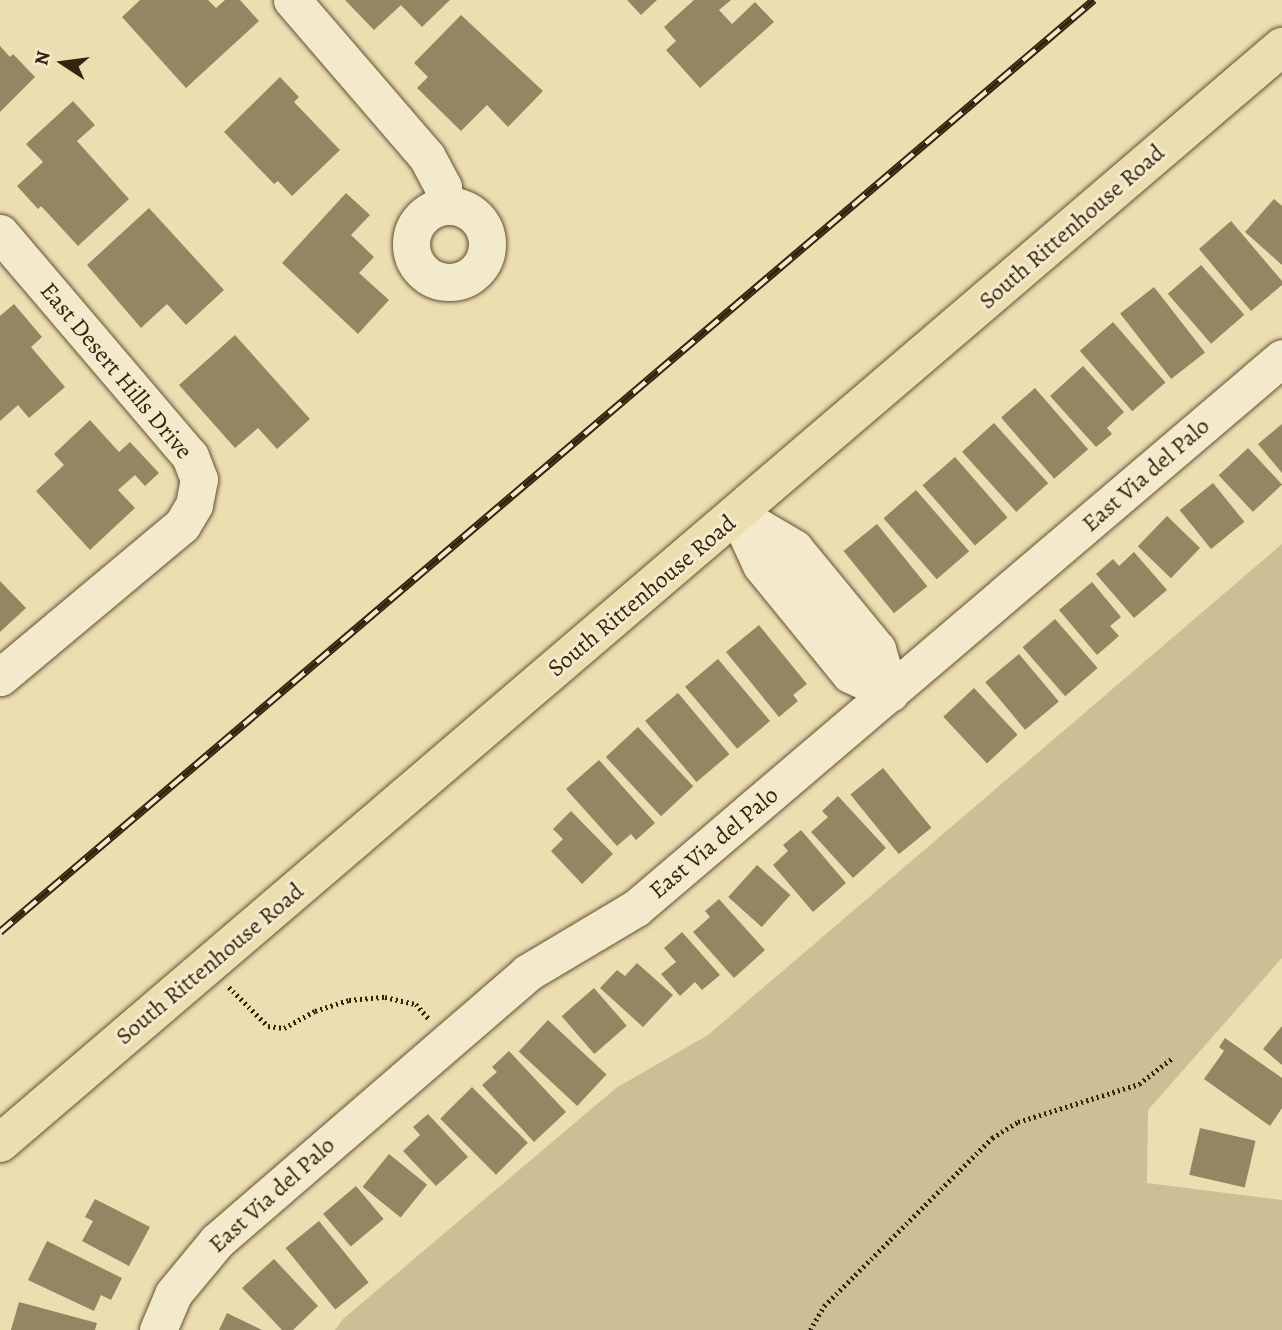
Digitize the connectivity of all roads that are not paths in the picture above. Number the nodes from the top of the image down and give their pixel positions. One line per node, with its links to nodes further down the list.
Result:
1 (292, 0): 3 (street)
2 (1282, 47): 6 (main road, South Rittenhouse Road)
3 (445, 206)
4 (0, 233): 7 (street, East Desert Hills Drive)
5 (1282, 358): 8 (street, East Via del Palo)
6 (738, 515): 8 (street); 9 (main road, South Rittenhouse Road)
7 (0, 677)
8 (890, 693): 10 (street, East Via del Palo)
9 (0, 1143)
10 (158, 1330)

